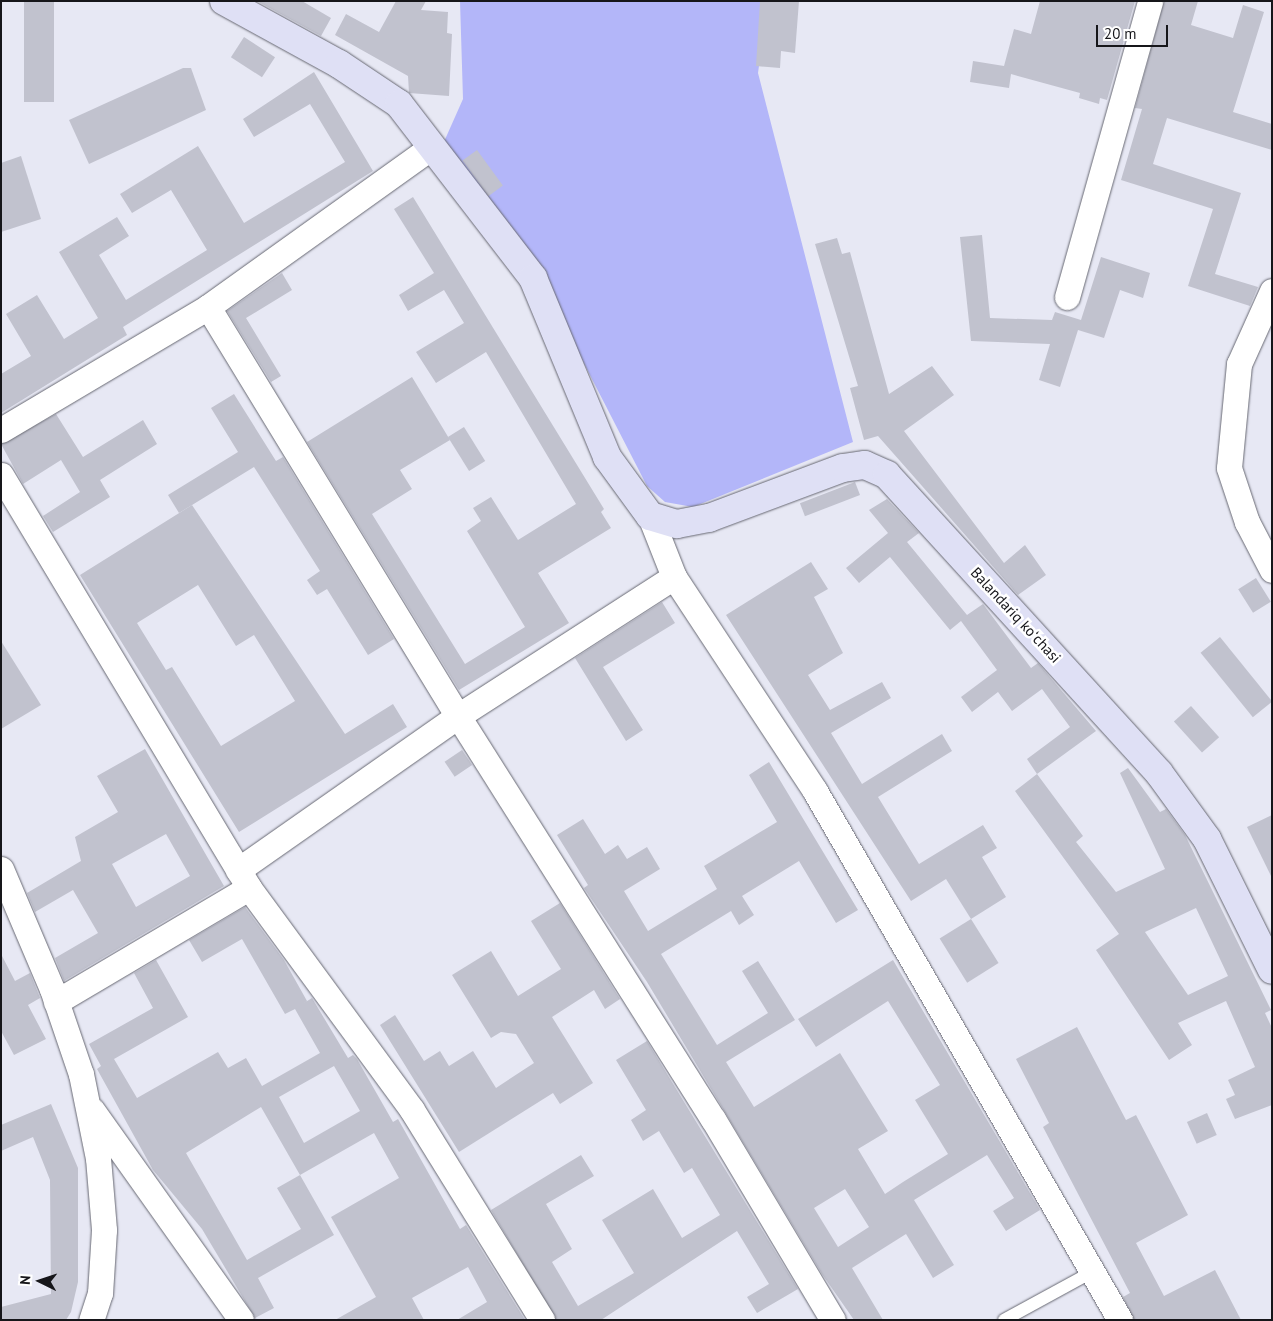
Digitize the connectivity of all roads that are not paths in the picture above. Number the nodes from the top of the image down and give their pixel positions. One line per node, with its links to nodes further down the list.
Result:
1 (224, 1): 3 (street)
2 (1150, 1): 5 (street)
3 (430, 148): 6 (street); 9 (street)
4 (1272, 291): 10 (street)
5 (1067, 297)
6 (208, 308): 7 (street); 12 (street)
7 (1, 430)
8 (1, 475): 14 (street)
9 (650, 516): 11 (street); 15 (street, Balandariq koʻchasi)
10 (1270, 560)
11 (674, 577): 12 (street); 18 (street)
12 (458, 716): 14 (street); 22 (street)
13 (1, 869): 16 (street)
14 (243, 879): 16 (street); 21 (street)
15 (1272, 970)
16 (56, 1002): 17 (street)
17 (87, 1104): 19 (street); 20 (street)
18 (1094, 1271): 23 (lane); 24 (street)
19 (90, 1320)
20 (241, 1320)
21 (542, 1320)
22 (833, 1320)
23 (1004, 1320)
24 (1120, 1320)

